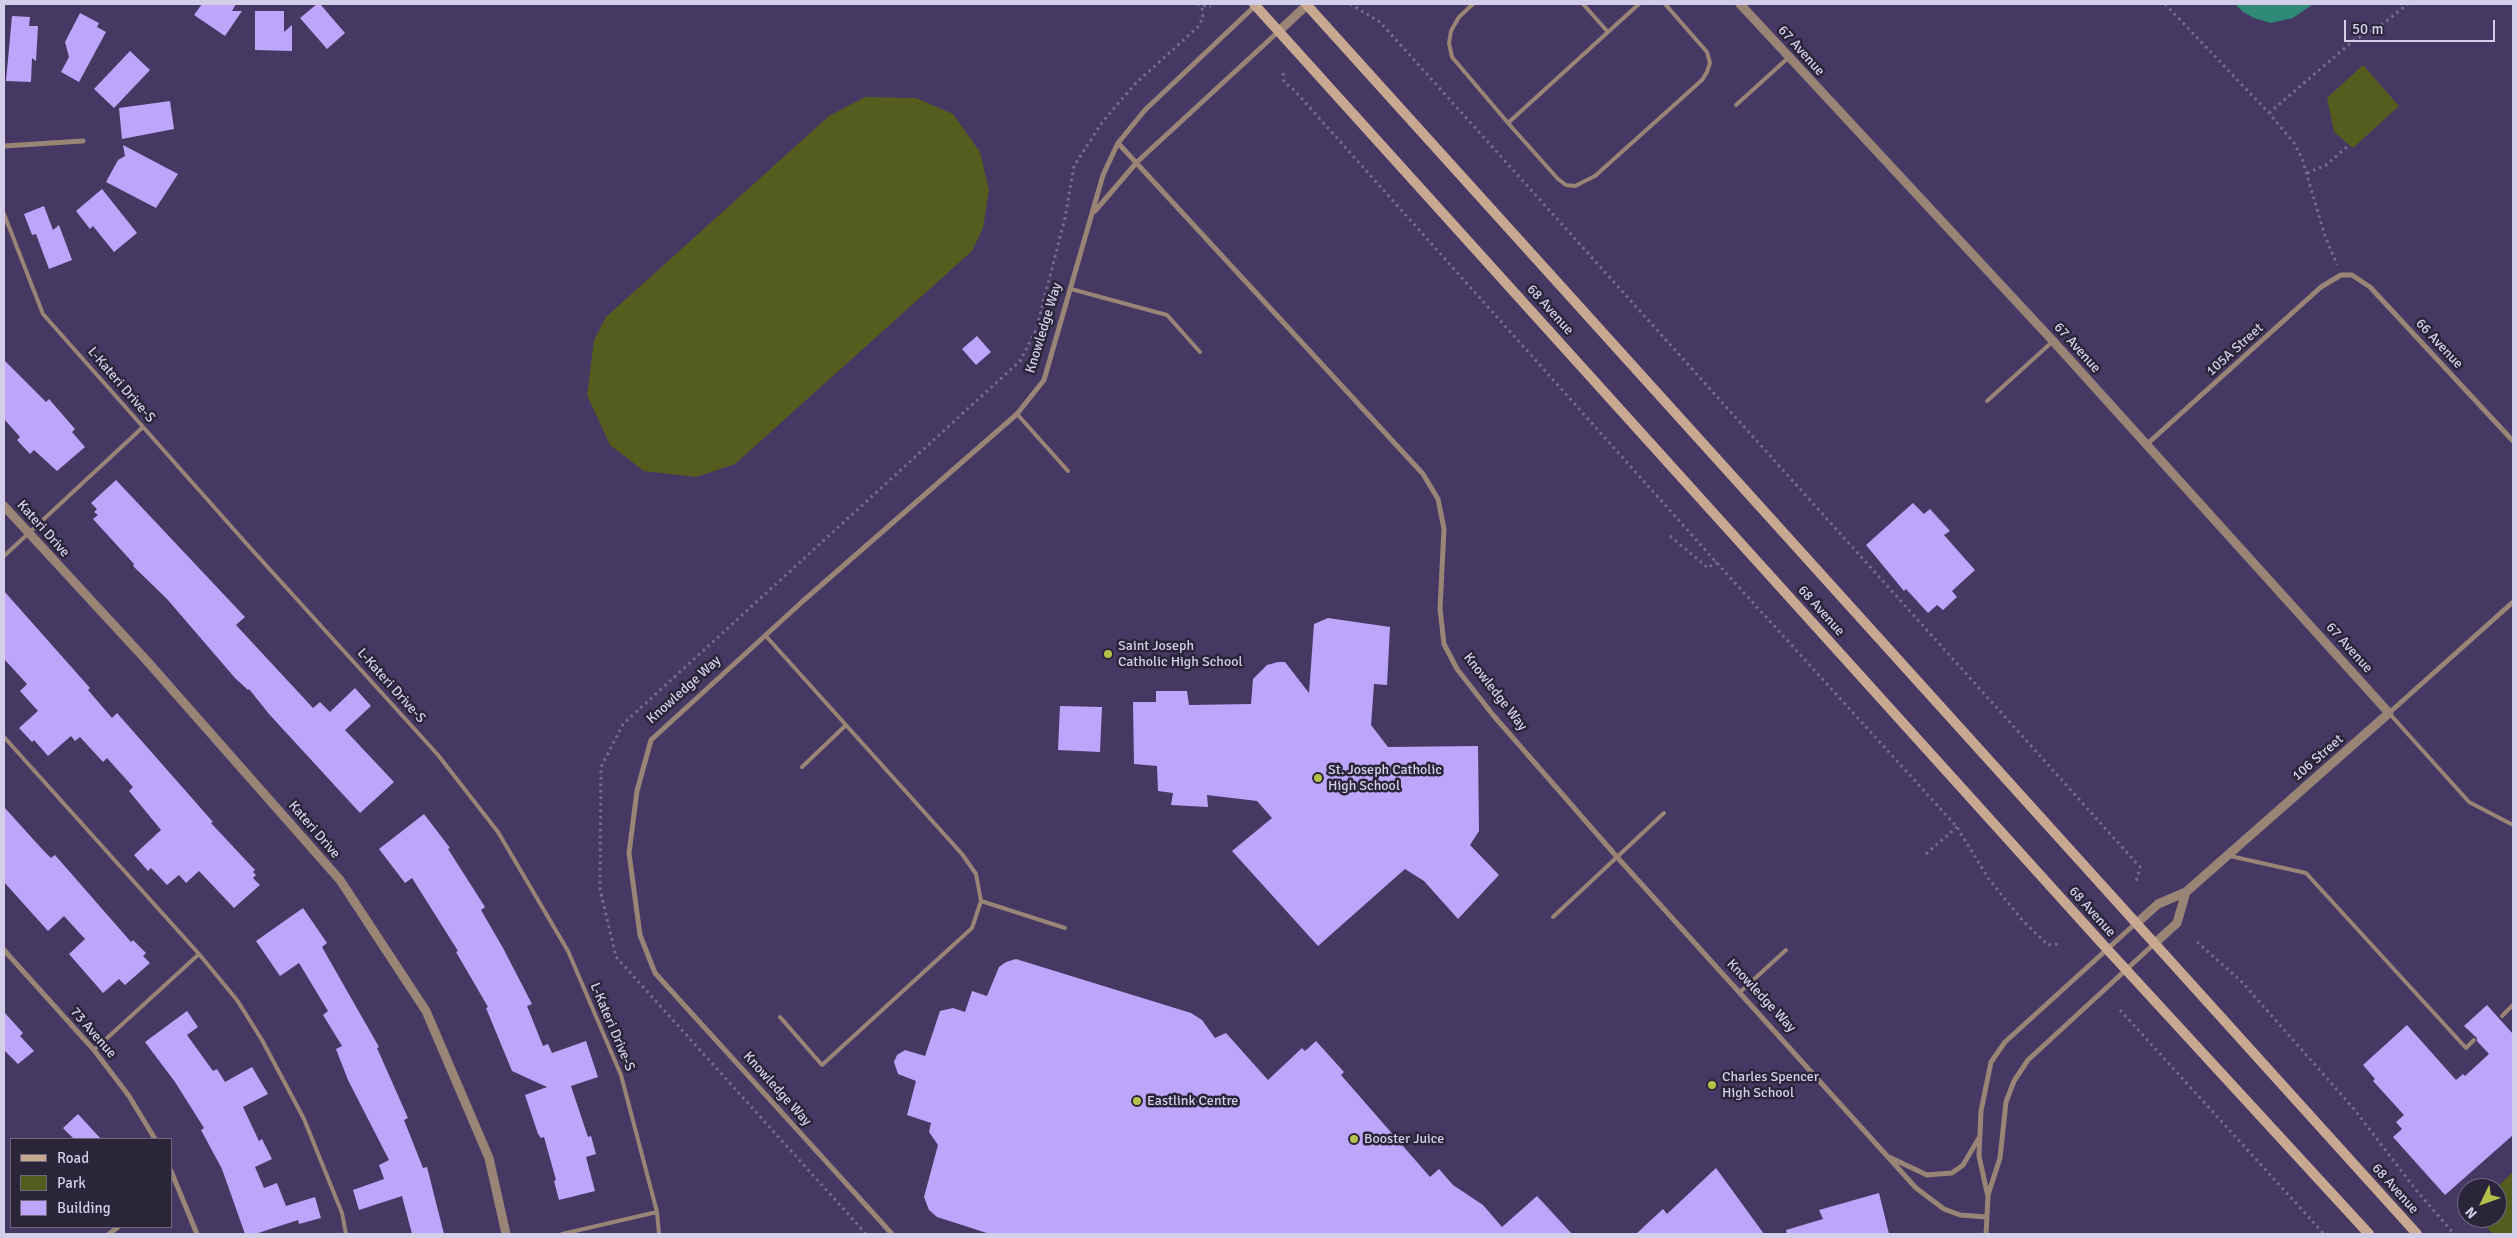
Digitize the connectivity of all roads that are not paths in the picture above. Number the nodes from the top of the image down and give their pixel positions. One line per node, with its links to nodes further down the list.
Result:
1 (1256, 4): 8 (main road, 68 Avenue); 14 (street, Knowledge Way)
2 (1307, 4): 8 (street, Knowledge Way); 45 (main road, 68 Avenue)
3 (1473, 4): 12 (lane)
4 (1583, 4): 9 (lane)
5 (1639, 4): 9 (lane)
6 (1665, 4): 12 (lane)
7 (1740, 4): 10 (street, 67 Avenue)
8 (1279, 31): 16 (street, Knowledge Way); 48 (main road, 68 Avenue)
9 (1608, 32): 12 (lane)
10 (1788, 58): 11 (lane); 21 (street, 67 Avenue)
11 (1736, 105)
12 (1508, 123)
13 (83, 141): 15 (street)
14 (1118, 143): 16 (street, Knowledge Way); 17 (street, Knowledge Way)
15 (4, 146)
16 (1138, 162): 17 (street, Knowledge Way); 41 (street, Knowledge Way)
17 (1093, 213): 20 (street, Knowledge Way)
18 (4, 214): 25 (lane, L-Kateri Drive-S)
19 (2341, 275): 26 (street, 66 Avenue); 27 (street, 105A Street)
20 (1071, 289): 22 (lane); 24 (street, Knowledge Way)
21 (2053, 341): 23 (lane); 27 (street, 67 Avenue)
22 (1200, 352)
23 (1987, 401)
24 (1017, 414): 28 (lane); 33 (street, Knowledge Way)
25 (143, 427): 30 (lane); 64 (lane, L-Kateri Drive-S)
26 (2513, 441)
27 (2146, 445): 34 (street, 67 Avenue)
28 (1068, 470)
29 (4, 506): 30 (street, Kateri Drive)
30 (29, 534): 31 (lane); 68 (street, Kateri Drive)
31 (4, 556)
32 (2513, 602): 34 (street, 106 Street)
33 (765, 635): 35 (lane); 71 (street, Knowledge Way)
34 (2389, 714): 39 (lane); 40 (street, 106 Street)
35 (846, 725): 37 (lane); 43 (lane)
36 (4, 737): 51 (lane)
37 (802, 767)
38 (1664, 813): 41 (lane)
39 (2513, 825)
40 (2228, 856): 42 (street, 106 Street); 57 (lane)
41 (1617, 857): 44 (lane); 53 (street, Knowledge Way)
42 (2186, 892): 45 (street, 106 Street); 47 (street)
43 (981, 901): 46 (lane); 56 (lane)
44 (1553, 917)
45 (2136, 923): 47 (main road, 68 Avenue); 48 (street, Knowledge Way)
46 (1065, 928)
47 (2154, 944): 52 (street, Knowledge Way); 74 (main road, 68 Avenue)
48 (2107, 949): 52 (main road, 68 Avenue); 59 (street, Knowledge Way)
49 (4, 950): 58 (street, 73 Avenue)
50 (1786, 950): 53 (lane)
51 (199, 954): 58 (lane); 67 (lane)
52 (2126, 970): 63 (street, Knowledge Way); 73 (main road, 68 Avenue)
53 (1739, 993): 61 (street, Knowledge Way)
54 (2513, 1005): 55 (lane)
55 (2502, 1016)
56 (780, 1017)
57 (2474, 1040)
58 (94, 1050): 60 (street, 73 Avenue)
59 (1980, 1136): 61 (street, Knowledge Way); 63 (street, Knowledge Way)
60 (154, 1138)
61 (1886, 1156): 65 (street, Knowledge Way)
62 (173, 1181): 66 (street)
63 (1988, 1197): 65 (street, Knowledge Way)
64 (657, 1212): 69 (lane); 70 (lane, L-Kateri Drive-S)
65 (1987, 1217): 72 (street, Knowledge Way)
66 (197, 1234)
67 (346, 1234)
68 (506, 1234)
69 (562, 1234)
70 (659, 1234)
71 (892, 1234)
72 (1986, 1234)
73 (2369, 1234)
74 (2417, 1234)

